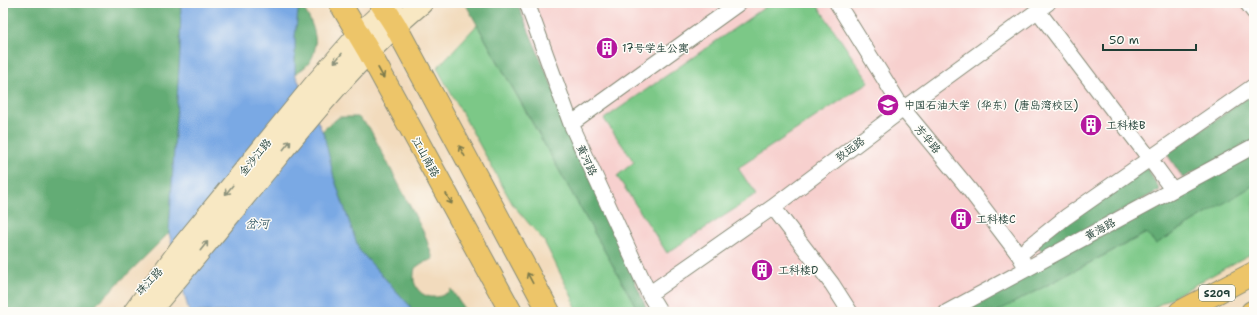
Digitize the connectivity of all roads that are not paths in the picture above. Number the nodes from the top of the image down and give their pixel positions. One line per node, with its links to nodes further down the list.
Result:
1 (340, 3): 10 (main road, 江山南路)
2 (422, 3): 8 (main road, 金沙江路)
3 (527, 3): 14 (street, 黄河路)
4 (739, 3): 14 (street)
5 (837, 3): 13 (street, 芳华路)
6 (1247, 3): 9 (street)
7 (1043, 7): 13 (street, 致远路); 16 (street)
8 (388, 10): 10 (main road, 金沙江路); 28 (main road, one-way to 8)
9 (1254, 12)
10 (364, 44): 12 (main road, 金沙江路); 27 (main road, 江山南路, one-way to 27)
11 (1254, 86): 16 (street)
12 (320, 91): 19 (main road, 金沙江路, one-way to 19); 26 (main road, 金沙江路, one-way to 12)
13 (903, 109): 18 (street, 致远路); 20 (street, 芳华路)
14 (571, 124): 23 (street, 黄河路)
15 (1254, 146): 17 (street, 黄海路)
16 (1150, 158): 17 (street); 20 (street)
17 (1172, 189): 21 (street, 黄海路)
18 (773, 207): 23 (street, 致远路); 30 (street)
19 (180, 249): 24 (main road, 珠江路); 25 (main road, 金沙江路)
20 (1019, 255): 21 (street, 芳华路)
21 (1027, 269): 31 (street, 黄海路)
22 (1254, 273): 32 (main road, S209)
23 (649, 294): 29 (street, 黄河路)
24 (119, 312)
25 (134, 312)
26 (149, 312)
27 (511, 312)
28 (549, 312)
29 (660, 312)
30 (850, 312)
31 (946, 312)
32 (1180, 312)

